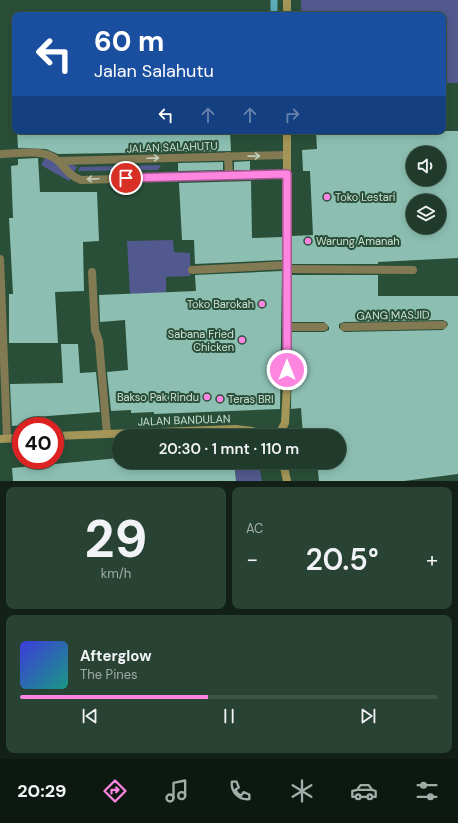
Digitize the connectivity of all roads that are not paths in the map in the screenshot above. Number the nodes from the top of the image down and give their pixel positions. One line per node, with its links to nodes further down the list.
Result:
1 (287, 0): 2 (street)
2 (287, 12)
3 (287, 134): 5 (street)
4 (0, 154): 7 (street, JALAN SALAHUTU)
5 (287, 155): 6 (street, JALAN SALAHUTU, one-way to 5); 8 (street)
6 (228, 156): 7 (street, JALAN SALAHUTU, one-way to 6); 9 (street)
7 (58, 161): 9 (street, JALAN SALAHUTU, one-way to 7)
8 (287, 174): 9 (street, JALAN SALAHUTU); 11 (street)
9 (229, 176)
10 (0, 259): 25 (street)
11 (287, 267): 12 (street); 13 (street); 16 (street)
12 (192, 270)
13 (413, 270)
14 (92, 272): 22 (street)
15 (443, 325): 18 (street, GANG MASJID)
16 (287, 327): 17 (street); 21 (street)
17 (324, 327)
18 (344, 327)
19 (214, 429): 20 (street, JALAN BANDULAN)
20 (241, 429)
21 (282, 429)
22 (107, 434): 23 (street, JALAN BANDULAN); 24 (street, JALAN BANDULAN)
23 (112, 434)
24 (64, 436)
25 (4, 438)
26 (285, 469): 27 (street)
27 (287, 481)

